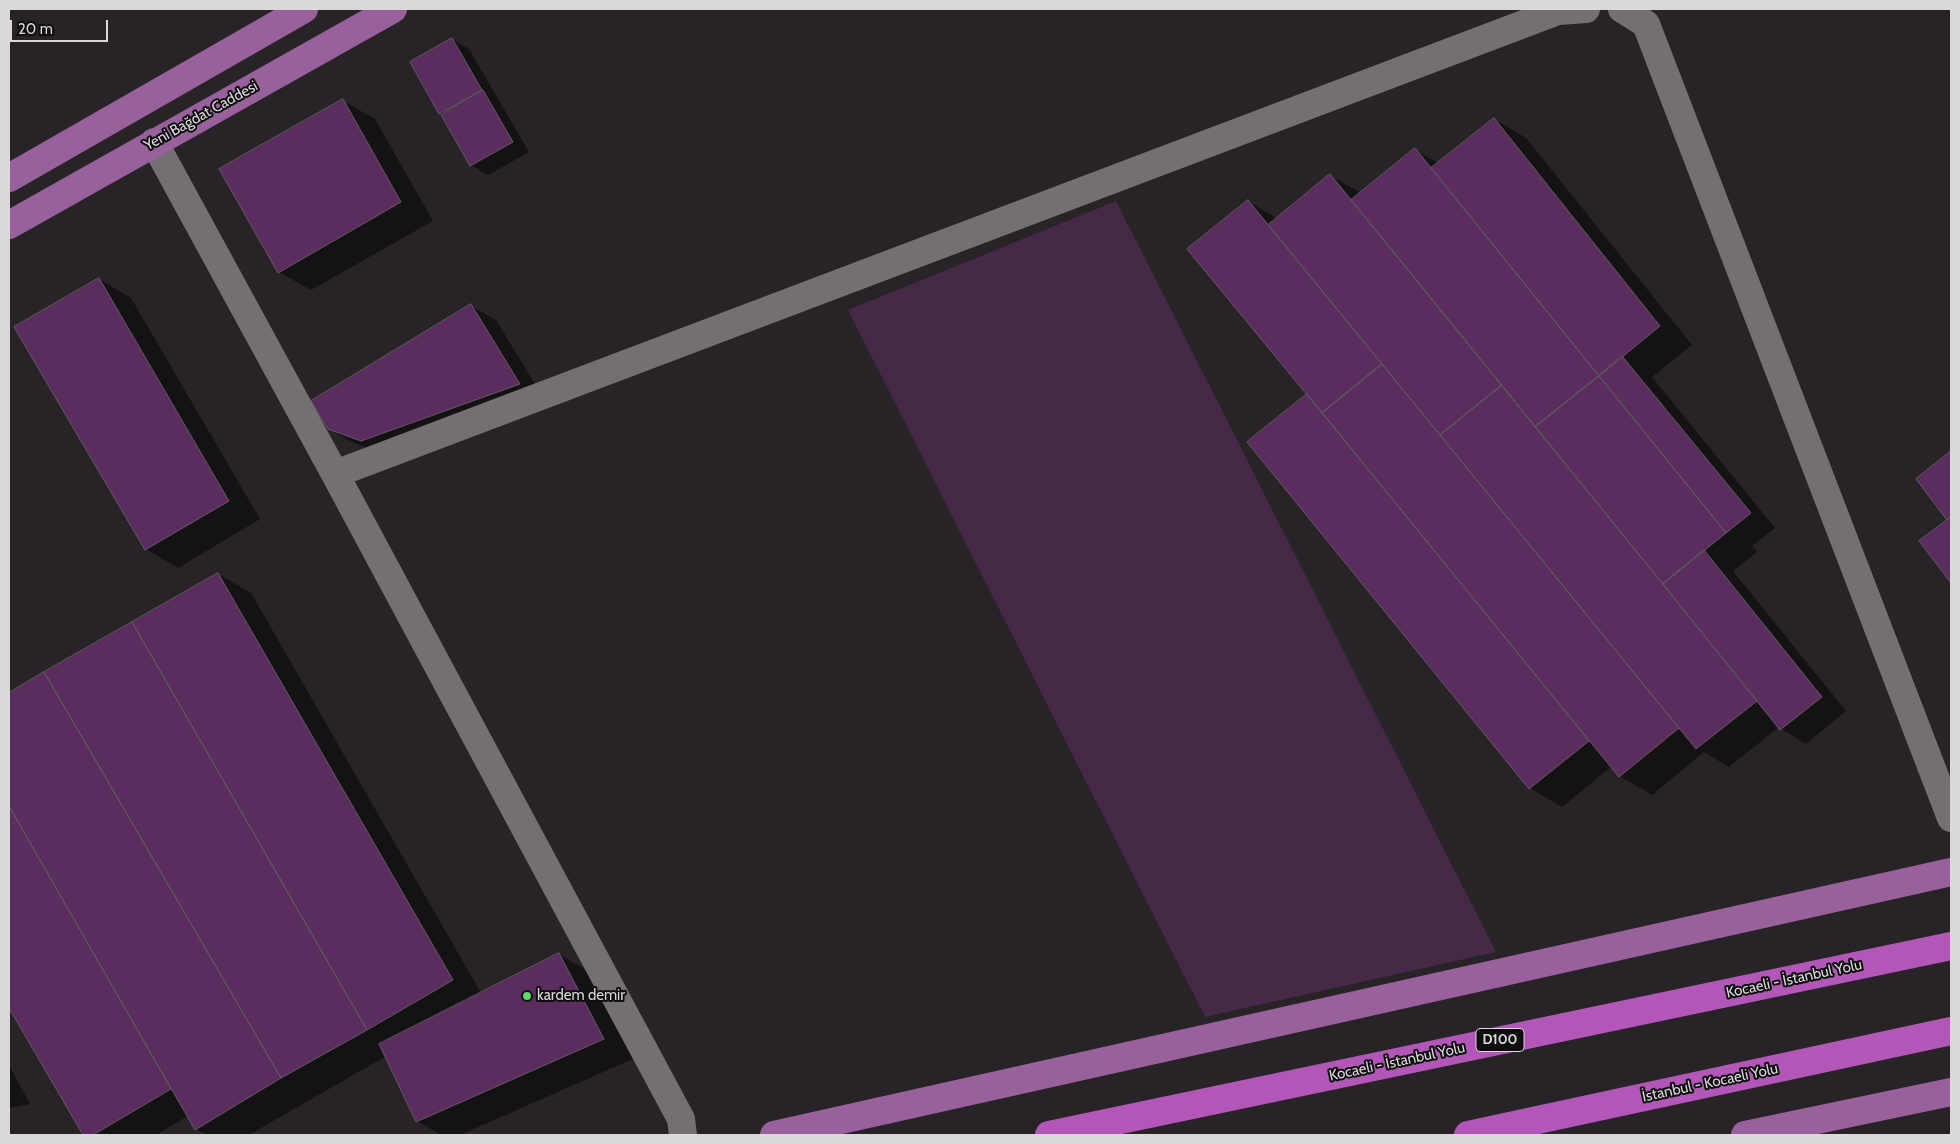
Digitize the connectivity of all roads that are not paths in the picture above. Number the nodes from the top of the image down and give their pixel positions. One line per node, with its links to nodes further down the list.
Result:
1 (304, 9): 6 (main road)
2 (393, 9): 5 (main road, Yeni Bağdat Caddesi)
3 (1586, 9): 8 (street)
4 (1622, 9): 9 (street)
5 (154, 142): 7 (main road, Yeni Bağdat Caddesi); 8 (street)
6 (9, 178)
7 (9, 225)
8 (335, 474): 14 (street)
9 (1951, 818)
10 (1951, 872): 15 (main road)
11 (1951, 946): 16 (highway, Kocaeli - İstanbul Yolu / D100)
12 (1951, 1031): 17 (highway, İstanbul - Kocaeli Yolu)
13 (1951, 1092): 18 (main road)
14 (683, 1135)
15 (774, 1135)
16 (1049, 1135)
17 (1468, 1135)
18 (1745, 1135)

